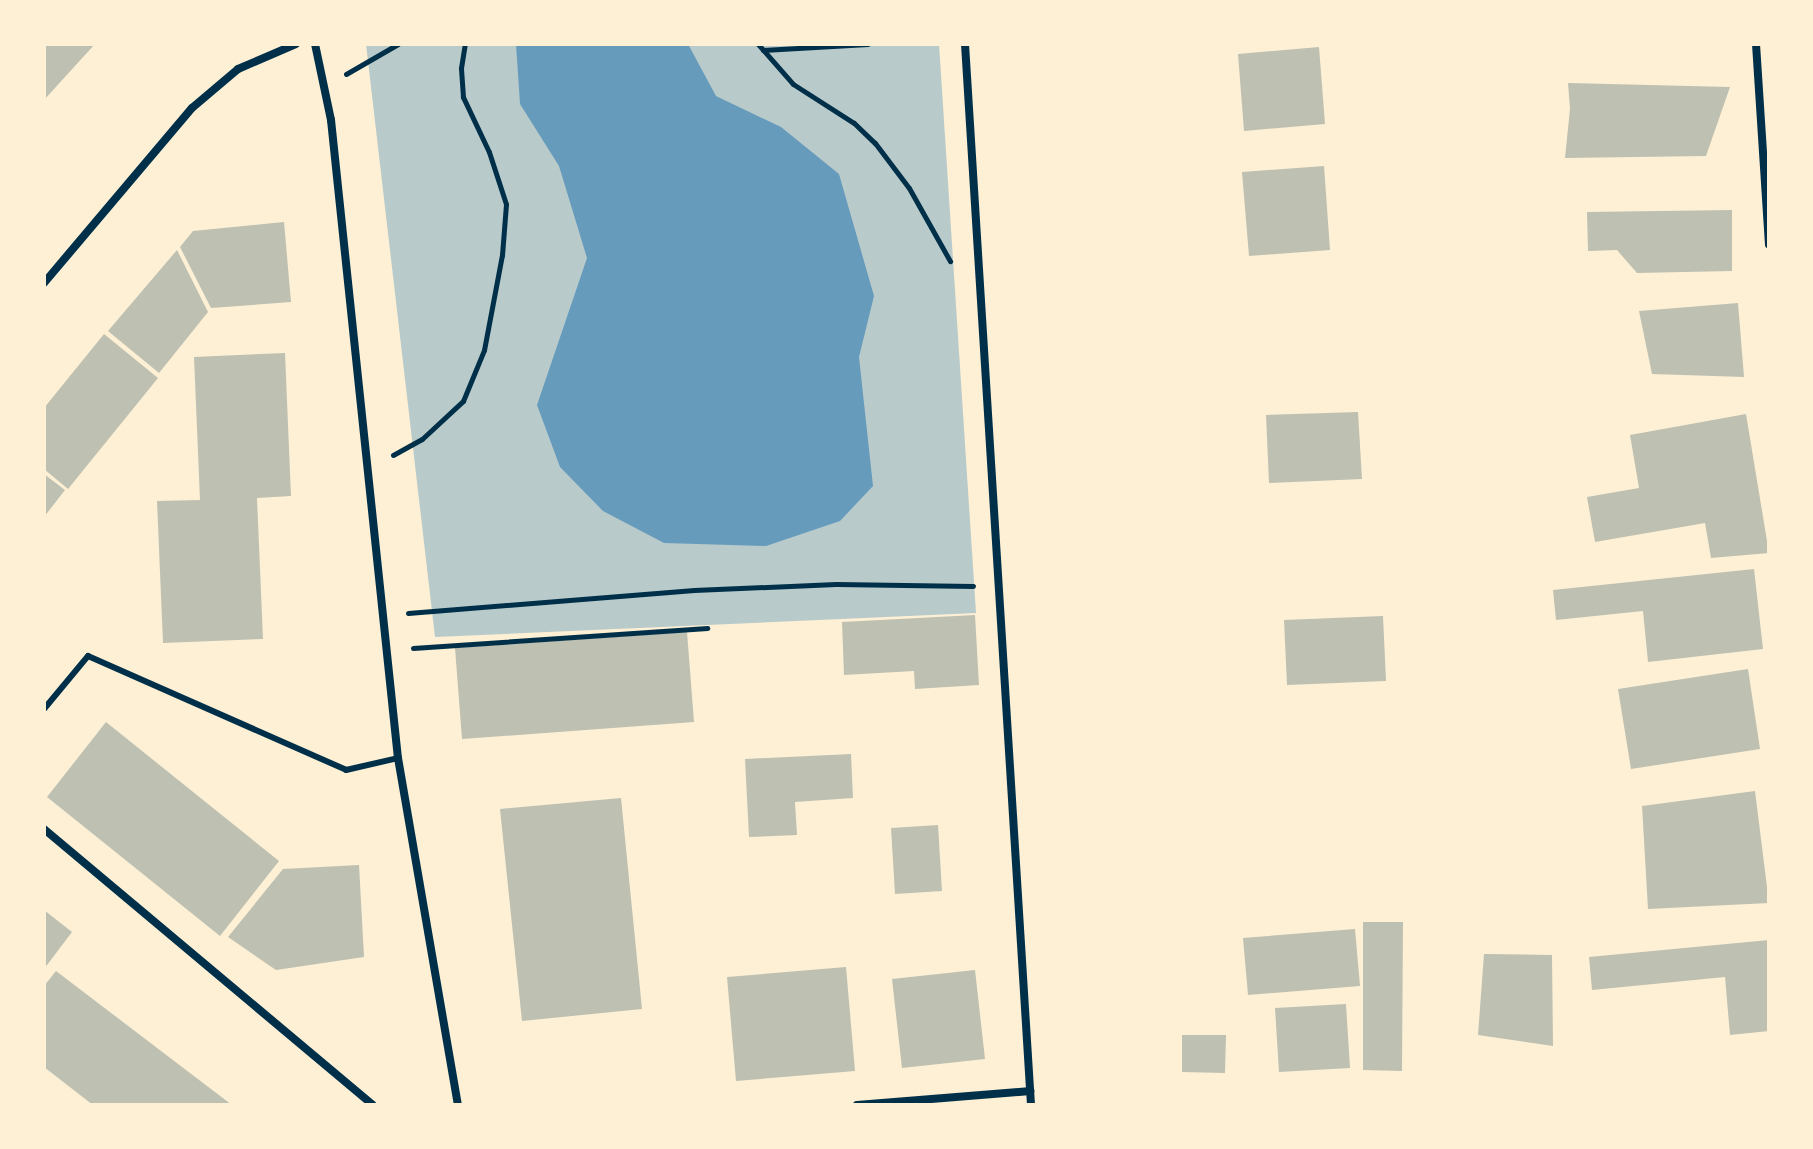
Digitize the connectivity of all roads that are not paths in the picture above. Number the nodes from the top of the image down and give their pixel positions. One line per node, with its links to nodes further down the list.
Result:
1 (296, 44): 6 (street)
2 (315, 44): 8 (street)
3 (965, 44): 10 (street)
4 (1756, 44): 5 (street)
5 (1769, 245)
6 (44, 283)
7 (44, 709): 8 (lane)
8 (398, 758): 12 (street)
9 (44, 829): 11 (street)
10 (1030, 1091): 13 (street); 14 (street)
11 (373, 1105)
12 (458, 1105)
13 (857, 1105)
14 (1031, 1105)

